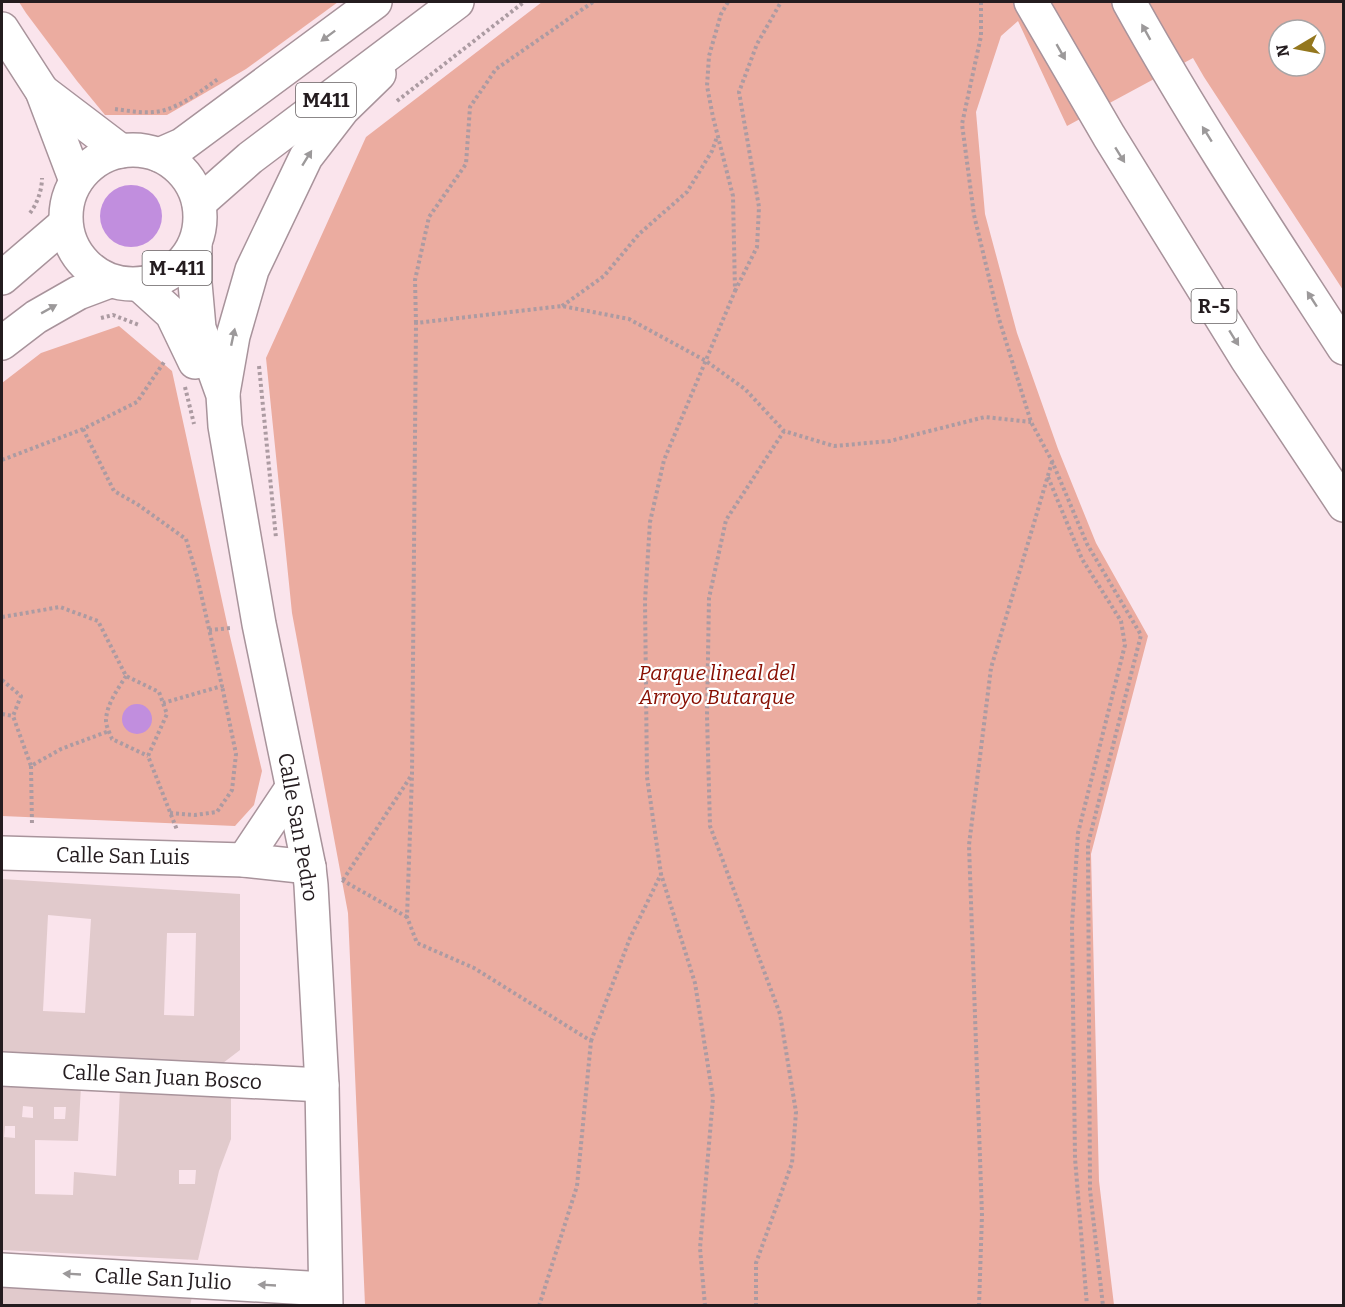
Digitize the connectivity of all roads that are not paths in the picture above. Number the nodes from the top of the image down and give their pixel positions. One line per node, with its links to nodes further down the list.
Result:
1 (375, 2): 8 (main road, one-way to 8)
2 (1031, 2): 18 (main road, R-5, one-way to 18)
3 (1129, 2): 16 (main road, one-way to 3)
4 (447, 9): 10 (main road, M411); 17 (main road, one-way to 4)
5 (2, 28): 6 (main road)
6 (42, 91): 7 (main road); 9 (main road)
7 (121, 150): 8 (main road, M-411); 9 (main road, M-411)
8 (159, 155): 10 (main road, M-411)
9 (76, 181): 11 (main road, M-411)
10 (199, 203): 12 (main road, M-411)
11 (66, 224): 13 (main road); 14 (main road, M-411)
12 (195, 245): 14 (main road, M-411); 17 (main road, Calle San Pedro)
13 (2, 278)
14 (125, 283): 15 (main road, M-411, one-way to 14); 17 (main road, Calle San Pedro)
15 (2, 343)
16 (1344, 348)
17 (214, 416): 19 (main road, Calle San Pedro)
18 (1344, 505)
19 (292, 788): 21 (main road); 22 (main road, Calle San Pedro)
20 (17, 854): 21 (main road, Calle San Luis)
21 (243, 860): 22 (main road, Calle San Luis)
22 (309, 867): 24 (main road, Calle San Pedro)
23 (2, 1069): 24 (main road, Calle San Juan Bosco)
24 (322, 1085): 26 (main road, Calle San Pedro)
25 (2, 1270): 26 (main road, Calle San Julio, one-way to 25)
26 (325, 1297)

